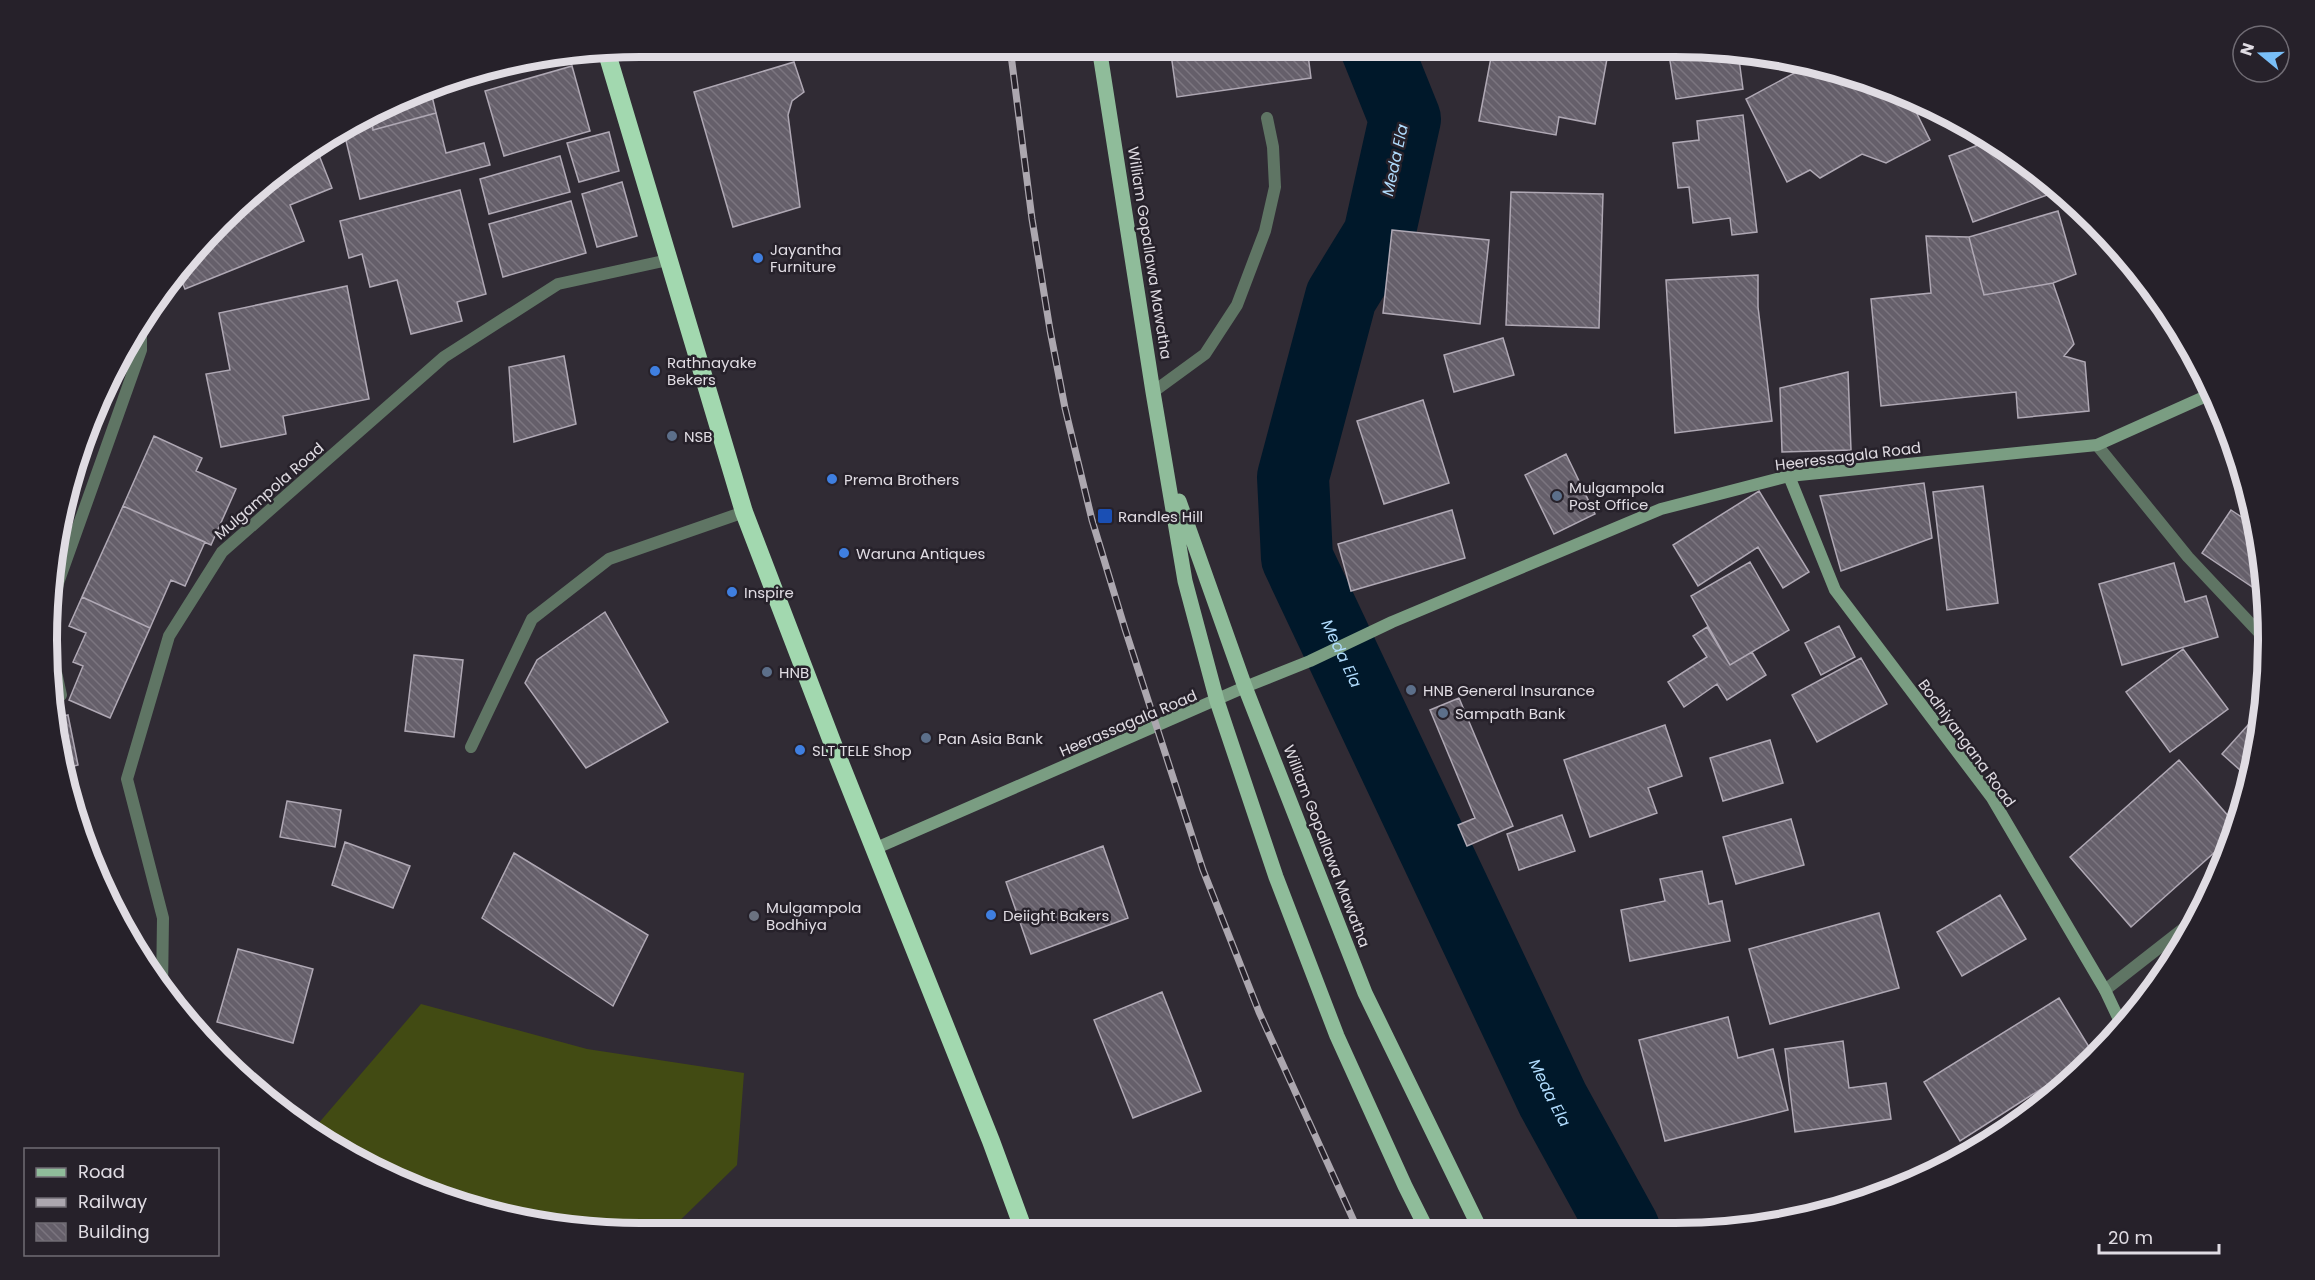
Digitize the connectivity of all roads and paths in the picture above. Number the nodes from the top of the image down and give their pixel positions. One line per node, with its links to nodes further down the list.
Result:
1 (1102, 57): 6 (main road, William Gopallawa Mawatha)
2 (608, 58): 4 (highway)
3 (1267, 118): 6 (street)
4 (668, 260): 11 (highway); 22 (street, Mulgampola Road)
5 (141, 338): 12 (street)
6 (1153, 392): 9 (main road, William Gopallawa Mawatha)
7 (2205, 397): 8 (street, Heeressagala Road)
8 (2097, 445): 10 (street, Heeressagala Road); 14 (street)
9 (1166, 465): 16 (main road, William Gopallawa Mawatha); 18 (main road, William Gopallawa Mawatha)
10 (1789, 476): 13 (street, Heeressagala Road); 23 (street, Bodhiyangana Road)
11 (744, 512): 19 (street); 20 (highway)
12 (61, 575)
13 (1392, 622): 16 (street, Heerassagala Road)
14 (2258, 631)
15 (59, 684): 17 (street)
16 (1245, 687): 18 (street, Heerassagala Road); 27 (main road, William Gopallawa Mawatha)
17 (61, 695)
18 (1217, 701): 20 (street, Heerassagala Road); 26 (main road, William Gopallawa Mawatha)
19 (471, 747)
20 (874, 849): 25 (highway)
21 (2181, 931): 23 (street)
22 (162, 974)
23 (2105, 990): 24 (street, Bodhiyangana Road)
24 (2118, 1018)
25 (1021, 1223)
26 (1424, 1223)
27 (1477, 1223)

